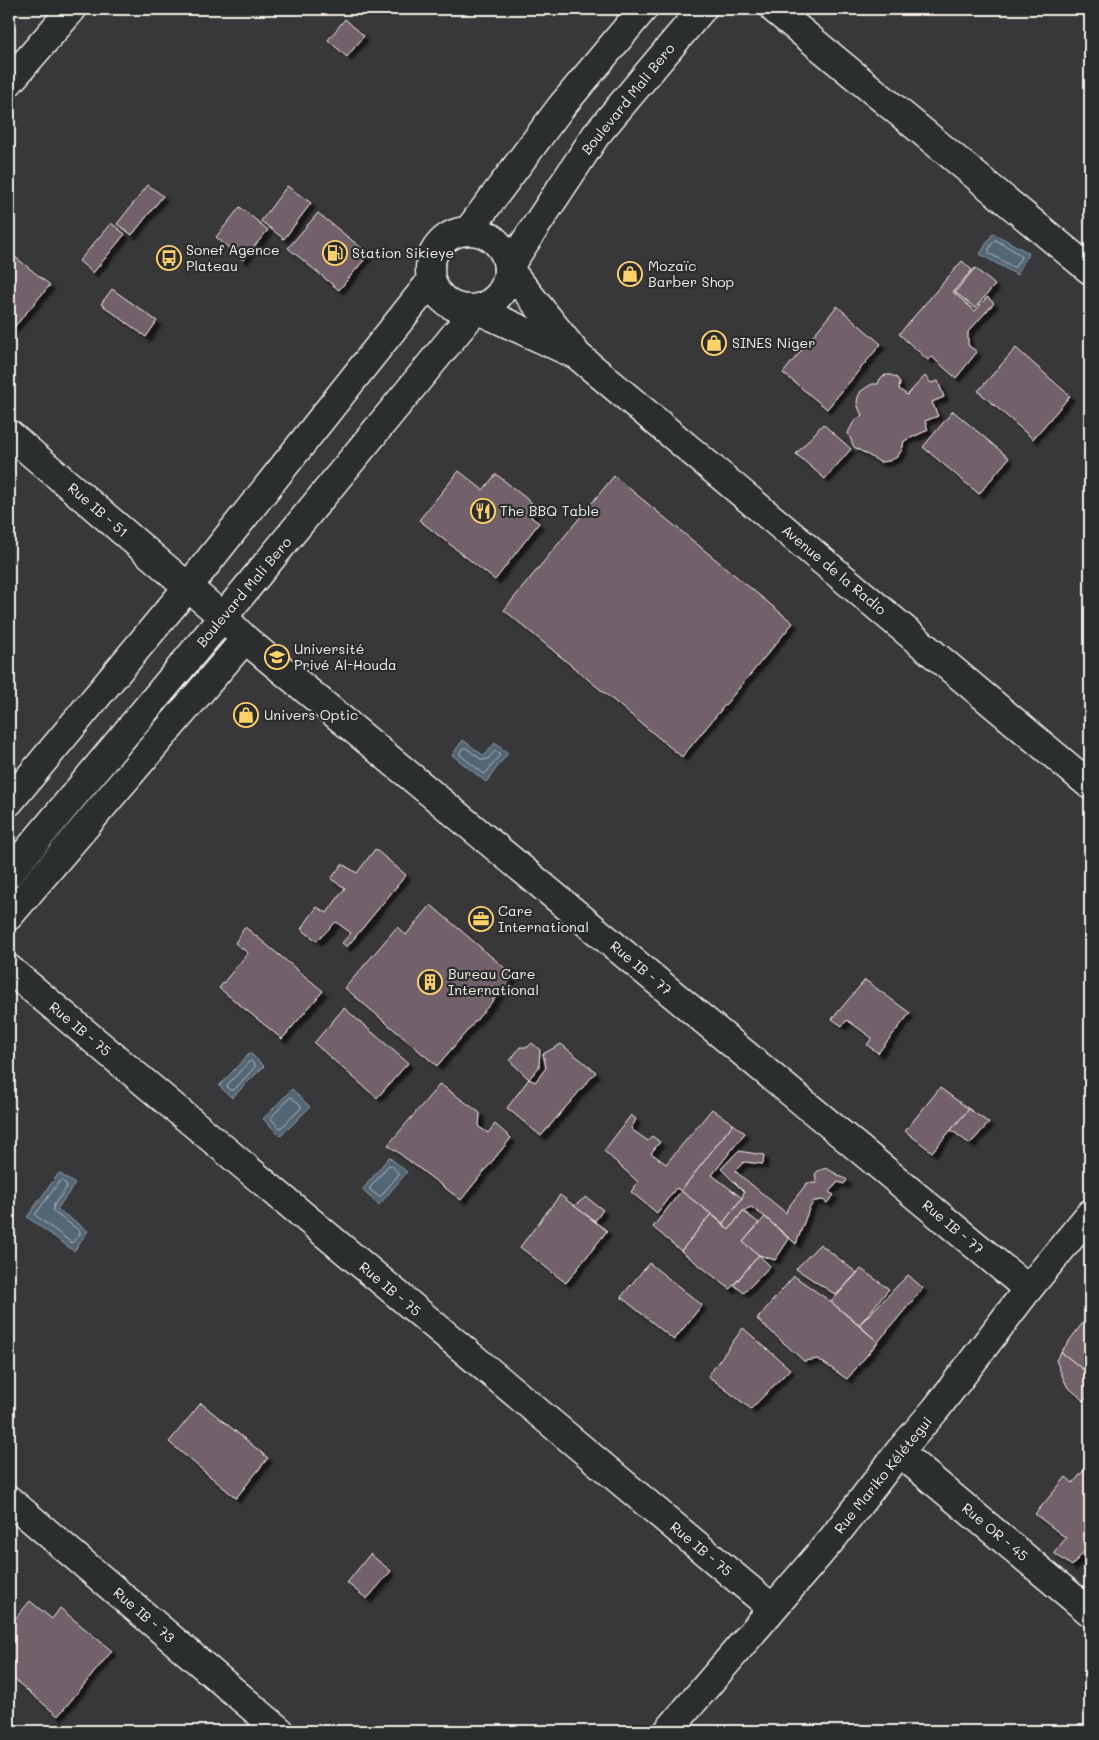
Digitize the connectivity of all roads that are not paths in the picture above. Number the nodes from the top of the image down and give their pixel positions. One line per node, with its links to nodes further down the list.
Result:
1 (72, 9): 5 (street)
2 (643, 9): 6 (street)
3 (702, 9): 7 (street, Boulevard Mali Bero)
4 (774, 9): 8 (street)
5 (9, 82)
6 (468, 231): 7 (street); 9 (street)
7 (508, 268): 10 (street); 11 (street, Avenue de la Radio)
8 (1090, 270)
9 (431, 281): 10 (street); 13 (street)
10 (476, 309): 11 (street, Avenue de la Radio); 14 (street, Boulevard Mali Bero)
11 (578, 356): 16 (street, Avenue de la Radio)
12 (9, 434): 13 (street, Rue IB - 51)
13 (188, 587): 14 (street, Rue IB - 77); 17 (street)
14 (223, 617): 15 (street, Rue IB - 77); 18 (street, Boulevard Mali Bero)
15 (245, 639): 19 (street); 22 (street, Rue IB - 77)
16 (1090, 785)
17 (10, 799)
18 (9, 873)
19 (9, 916)
20 (9, 969): 25 (street, Rue IB - 75)
21 (1090, 1214): 22 (street, Rue Mariko Kélétegui)
22 (1028, 1289): 23 (street, Rue Mariko Kélétegui)
23 (900, 1452): 25 (street, Rue Mariko Kélétegui); 26 (street, Rue OR - 45)
24 (9, 1500): 27 (street, Rue IB - 73)
25 (772, 1608): 28 (street, Rue Mariko Kélétegui)
26 (1090, 1612)
27 (280, 1731)
28 (668, 1731)

